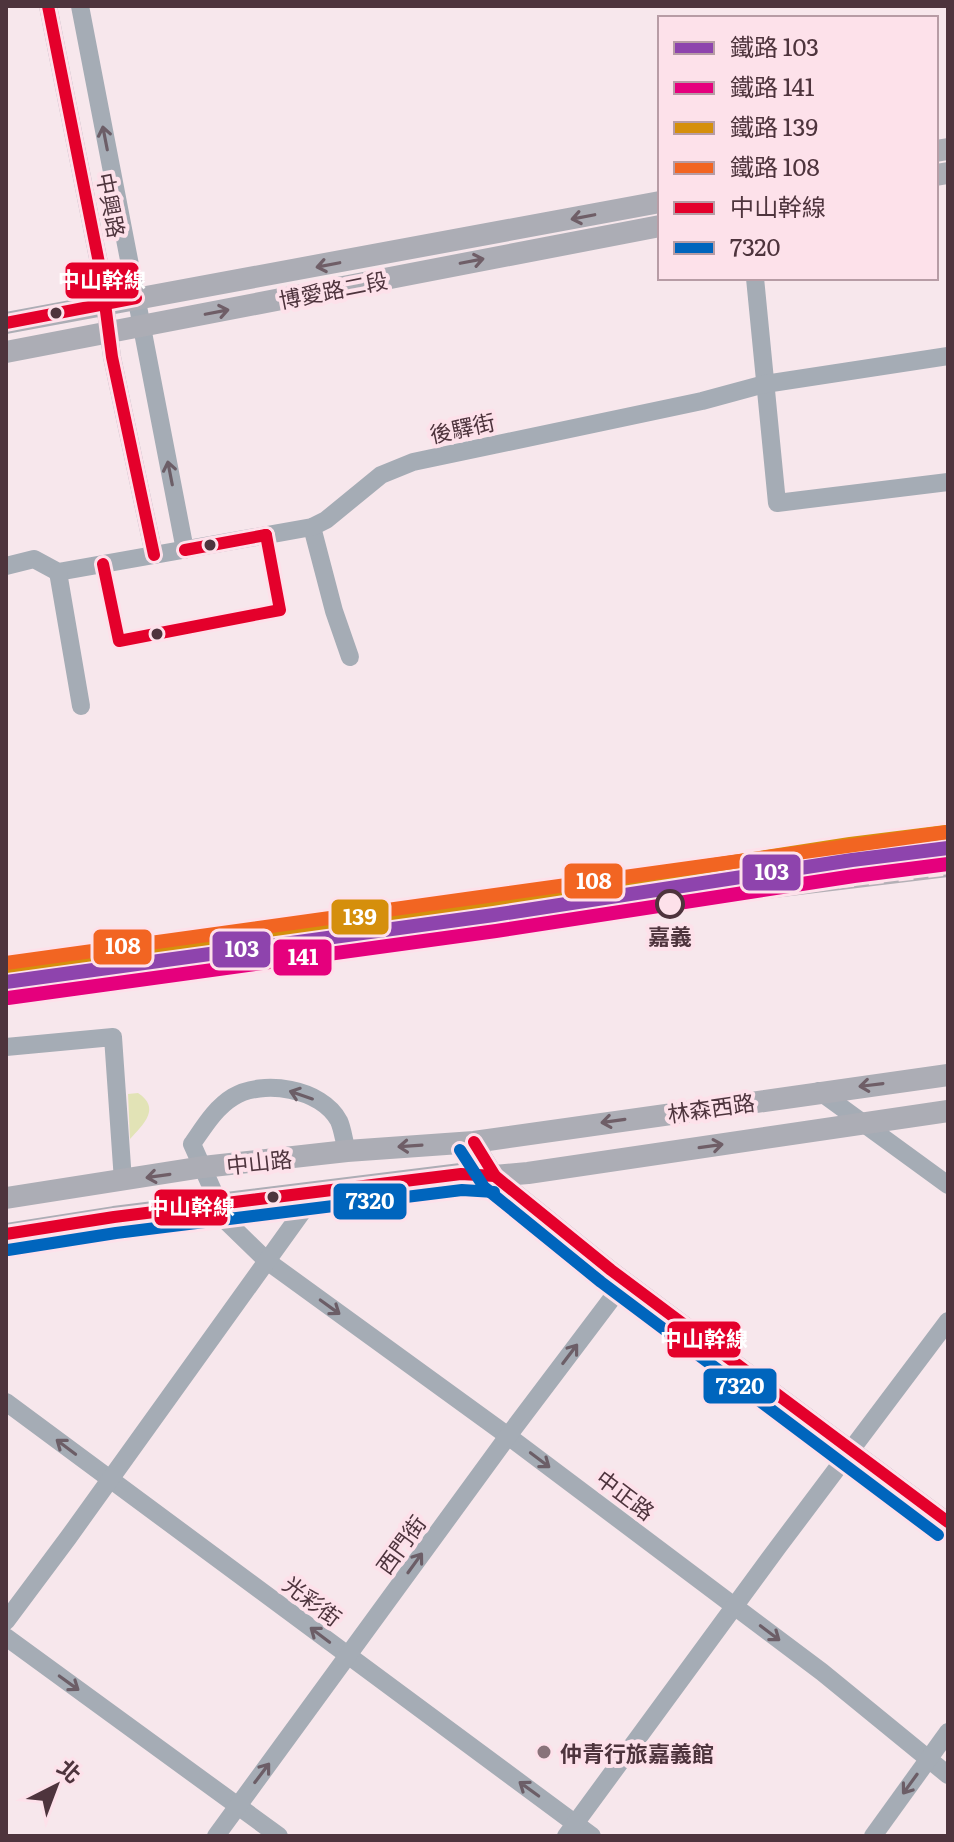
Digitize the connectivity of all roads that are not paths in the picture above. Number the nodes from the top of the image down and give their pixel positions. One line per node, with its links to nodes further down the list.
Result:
1 (48, 6): 7 (street, 中興路)
2 (80, 6): 6 (street, 中興路, one-way to 2)
3 (658, 202): 6 (main road, 博愛路二段, one-way to 6)
4 (658, 226): 9 (main road, 博愛路二段, one-way to 4)
5 (755, 280): 13 (street)
6 (136, 298): 7 (main road, 博愛路二段); 9 (street, 中興路)
7 (106, 303): 8 (main road, 博愛路二段); 10 (street, 中興路)
8 (6, 323)
9 (140, 327): 10 (main road, 博愛路二段); 16 (street, 中興路, one-way to 9)
10 (108, 333): 11 (main road, 博愛路二段); 17 (street, 中興路)
11 (6, 352)
12 (948, 356): 13 (street, 後驛街)
13 (765, 384): 14 (street); 15 (street, 後驛街)
14 (948, 482)
15 (312, 527): 16 (street, 後驛街); 20 (street)
16 (185, 550): 17 (street, 後驛街)
17 (154, 555): 19 (street, 後驛街)
18 (6, 566): 19 (street, 後驛街)
19 (58, 572): 21 (street)
20 (350, 657)
21 (81, 706)
22 (6, 1047): 31 (street)
23 (948, 1075): 24 (main road, 林森西路, one-way to 24)
24 (819, 1091): 26 (street); 27 (main road, 林森西路, one-way to 27)
25 (948, 1111): 26 (main road, 林森西路)
26 (865, 1124): 30 (main road, 林森西路, one-way to 26); 32 (street)
27 (474, 1142): 28 (main road, 中山路, one-way to 28); 30 (street)
28 (347, 1151): 29 (main road, 中山路); 29 (street, one-way to 29)
29 (203, 1167): 31 (main road, 中山路, one-way to 31); 35 (street, 中正路)
30 (495, 1176): 33 (main road, 中山路); 38 (street)
31 (123, 1181): 34 (main road, 中山路)
32 (948, 1185)
33 (315, 1194): 35 (main road, 中山路); 37 (street)
34 (6, 1198)
35 (220, 1205): 36 (main road, 中山路); 37 (street, 中正路)
36 (6, 1234)
37 (267, 1261): 41 (street, 中正路, one-way to 41); 43 (street)
38 (625, 1281): 41 (street, 西門街, one-way to 38); 42 (street)
39 (948, 1321): 42 (street)
40 (6, 1402): 43 (street, 光彩街, one-way to 40)
41 (508, 1436): 45 (street, 中正路, one-way to 45); 48 (street, 西門街, one-way to 41)
42 (850, 1450): 44 (street); 45 (street)
43 (110, 1479): 46 (street); 48 (street, 光彩街, one-way to 43)
44 (948, 1522)
45 (736, 1607): 50 (street, 中正路, one-way to 50); 53 (street)
46 (6, 1621)
47 (6, 1637): 52 (street, one-way to 52)
48 (348, 1656): 52 (street, 西門街, one-way to 48); 53 (street, 光彩街, one-way to 48)
49 (948, 1732): 50 (street)
50 (928, 1759): 51 (street, 中正路); 57 (street, one-way to 57)
51 (948, 1775)
52 (238, 1805): 54 (street, 西門街); 55 (street)
53 (571, 1830): 56 (street, 光彩街)
54 (216, 1836)
55 (279, 1836)
56 (592, 1836)
57 (873, 1836)

